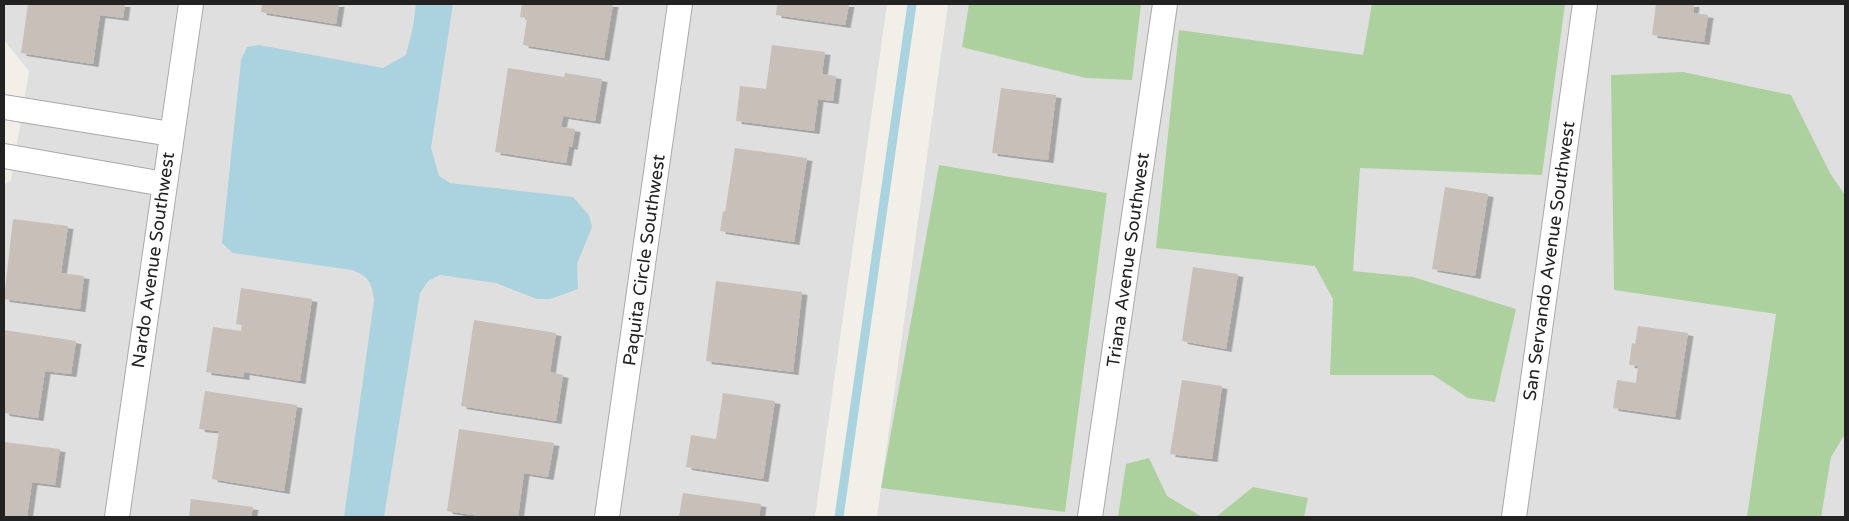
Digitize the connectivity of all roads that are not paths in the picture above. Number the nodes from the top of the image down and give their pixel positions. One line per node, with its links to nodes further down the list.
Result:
1 (191, 4): 6 (street, Nardo Avenue Southwest)
2 (680, 4): 10 (street, Paquita Circle Southwest)
3 (1166, 4): 11 (street, Triana Avenue Southwest)
4 (1585, 4): 12 (street, San Servando Avenue Southwest)
5 (4, 107): 6 (street)
6 (171, 134): 8 (street, Nardo Avenue Southwest)
7 (4, 156): 8 (street)
8 (164, 184): 9 (street, Nardo Avenue Southwest)
9 (117, 517)
10 (607, 517)
11 (1090, 517)
12 (1514, 517)

